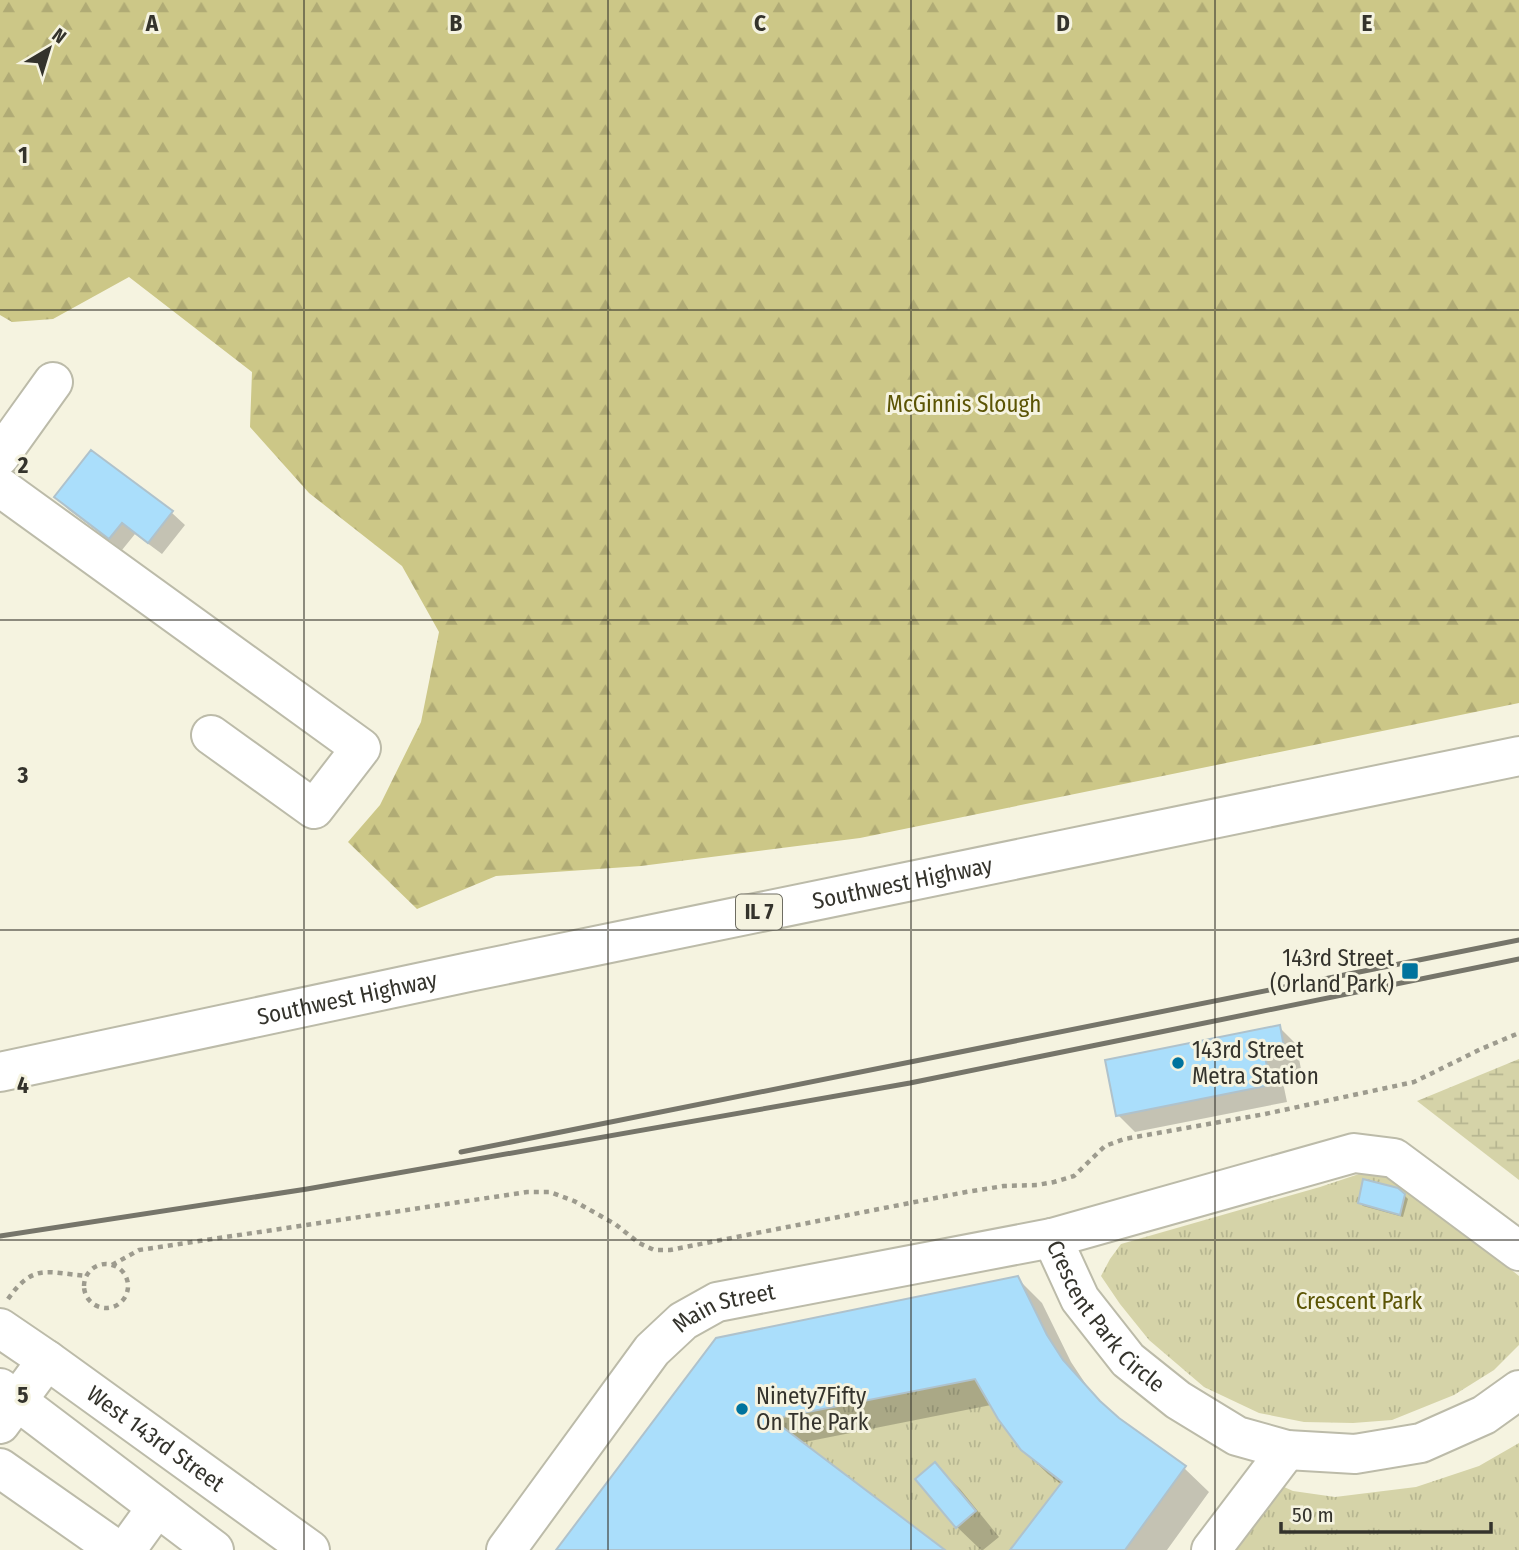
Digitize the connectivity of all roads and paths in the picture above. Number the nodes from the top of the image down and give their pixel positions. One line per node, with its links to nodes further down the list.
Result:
1 (53, 382): 2 (main road)
2 (0, 456)
3 (0, 487): 4 (main road)
4 (211, 735)
5 (1519, 756): 7 (main road, Southwest Highway / IL 7)
6 (1519, 1033): 10 (path)
7 (0, 1072)
8 (1052, 1238): 9 (main road, Crescent Park Circle); 16 (main road, Crescent Park Circle); 23 (main road, Main Street)
9 (1519, 1251)
10 (112, 1265): 11 (path); 11 (path)
11 (87, 1276): 12 (path)
12 (4, 1314): 13 (main road, West 143rd Street)
13 (47, 1360): 15 (main road); 22 (main road, West 143rd Street)
14 (1519, 1390): 16 (main road, Crescent Park Circle)
15 (5, 1404): 18 (main road)
16 (1287, 1450): 24 (main road)
17 (0, 1468): 19 (main road)
18 (158, 1507): 20 (main road); 21 (main road)
19 (117, 1550)
20 (126, 1550)
21 (214, 1550)
22 (310, 1550)
23 (506, 1550)
24 (1211, 1550)

